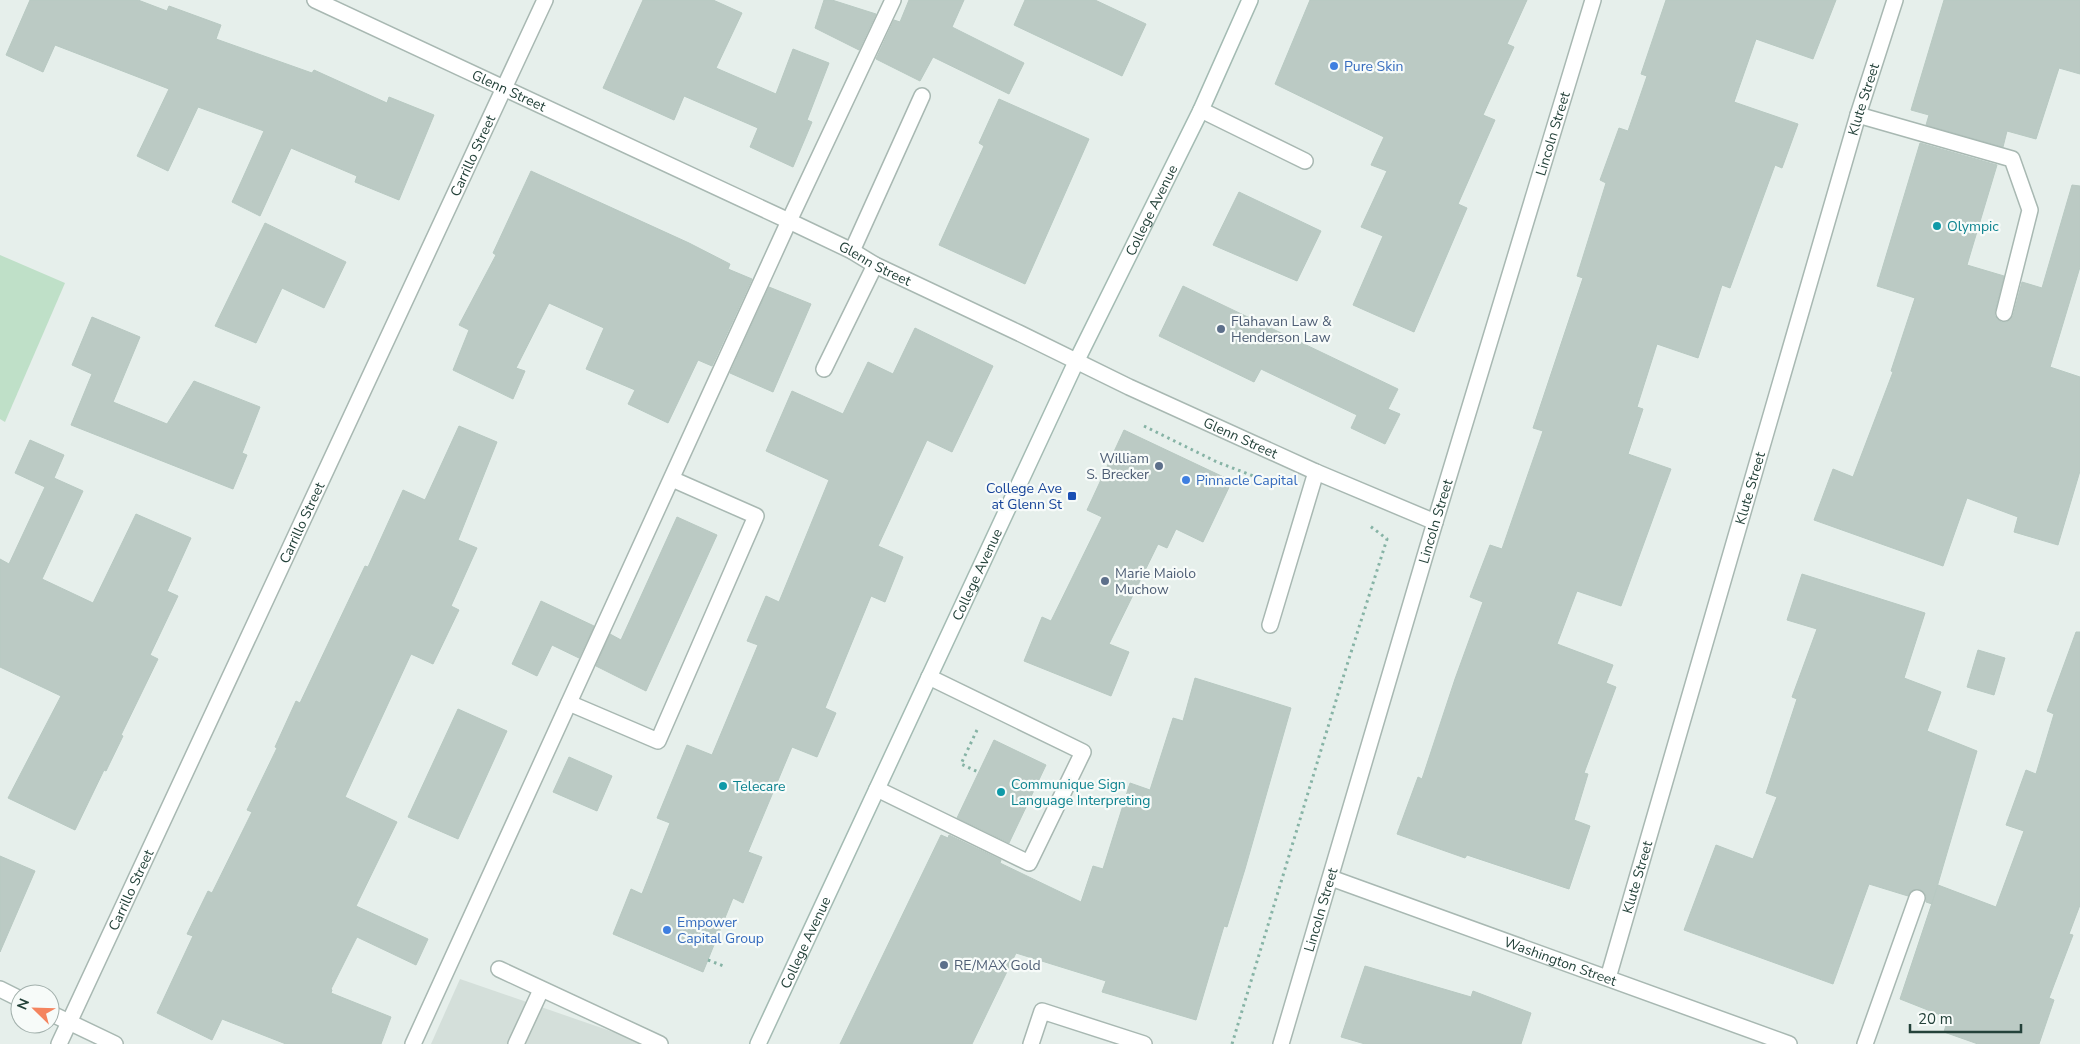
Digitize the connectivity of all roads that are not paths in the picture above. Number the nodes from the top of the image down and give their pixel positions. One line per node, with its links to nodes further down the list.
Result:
1 (315, 0): 7 (street, Glenn Street)
2 (544, 0): 7 (street, Carrillo Street)
3 (893, 0): 12 (street)
4 (1250, 0): 9 (street, College Avenue)
5 (1593, 0): 20 (street, Lincoln Street)
6 (1895, 0): 10 (street, Klute Street)
7 (504, 89): 12 (street, Glenn Street); 31 (street, Carrillo Street)
8 (922, 96): 13 (street)
9 (1201, 110): 11 (street); 16 (street, College Avenue)
10 (1858, 115): 15 (street); 28 (street, Klute Street)
11 (1305, 161)
12 (789, 221): 13 (street, Glenn Street); 19 (street)
13 (852, 251): 14 (street, Glenn Street)
14 (875, 265): 16 (street, Glenn Street); 17 (street)
15 (2004, 313)
16 (1076, 362): 18 (street, Glenn Street); 22 (street, College Avenue)
17 (824, 369)
18 (1316, 472): 20 (street, Glenn Street); 21 (street)
19 (672, 479): 23 (street); 23 (street)
20 (1435, 522): 25 (street, Lincoln Street)
21 (1270, 625)
22 (929, 677): 24 (street, College Avenue); 24 (street)
23 (569, 703): 35 (street)
24 (877, 789): 32 (street, College Avenue)
25 (1331, 878): 28 (street, Washington Street); 40 (street, Lincoln Street)
26 (1916, 898): 42 (street)
27 (499, 969): 29 (street)
28 (1608, 978): 41 (street, Washington Street)
29 (541, 990): 36 (street); 37 (street)
30 (60, 1018): 31 (street)
31 (69, 1022): 33 (street, Carrillo Street); 34 (street)
32 (760, 1043)
33 (59, 1044)
34 (115, 1044)
35 (413, 1044)
36 (516, 1044)
37 (660, 1044)
38 (1031, 1044): 39 (street)
39 (1144, 1044)
40 (1281, 1044)
41 (1789, 1044)
42 (1866, 1044)

